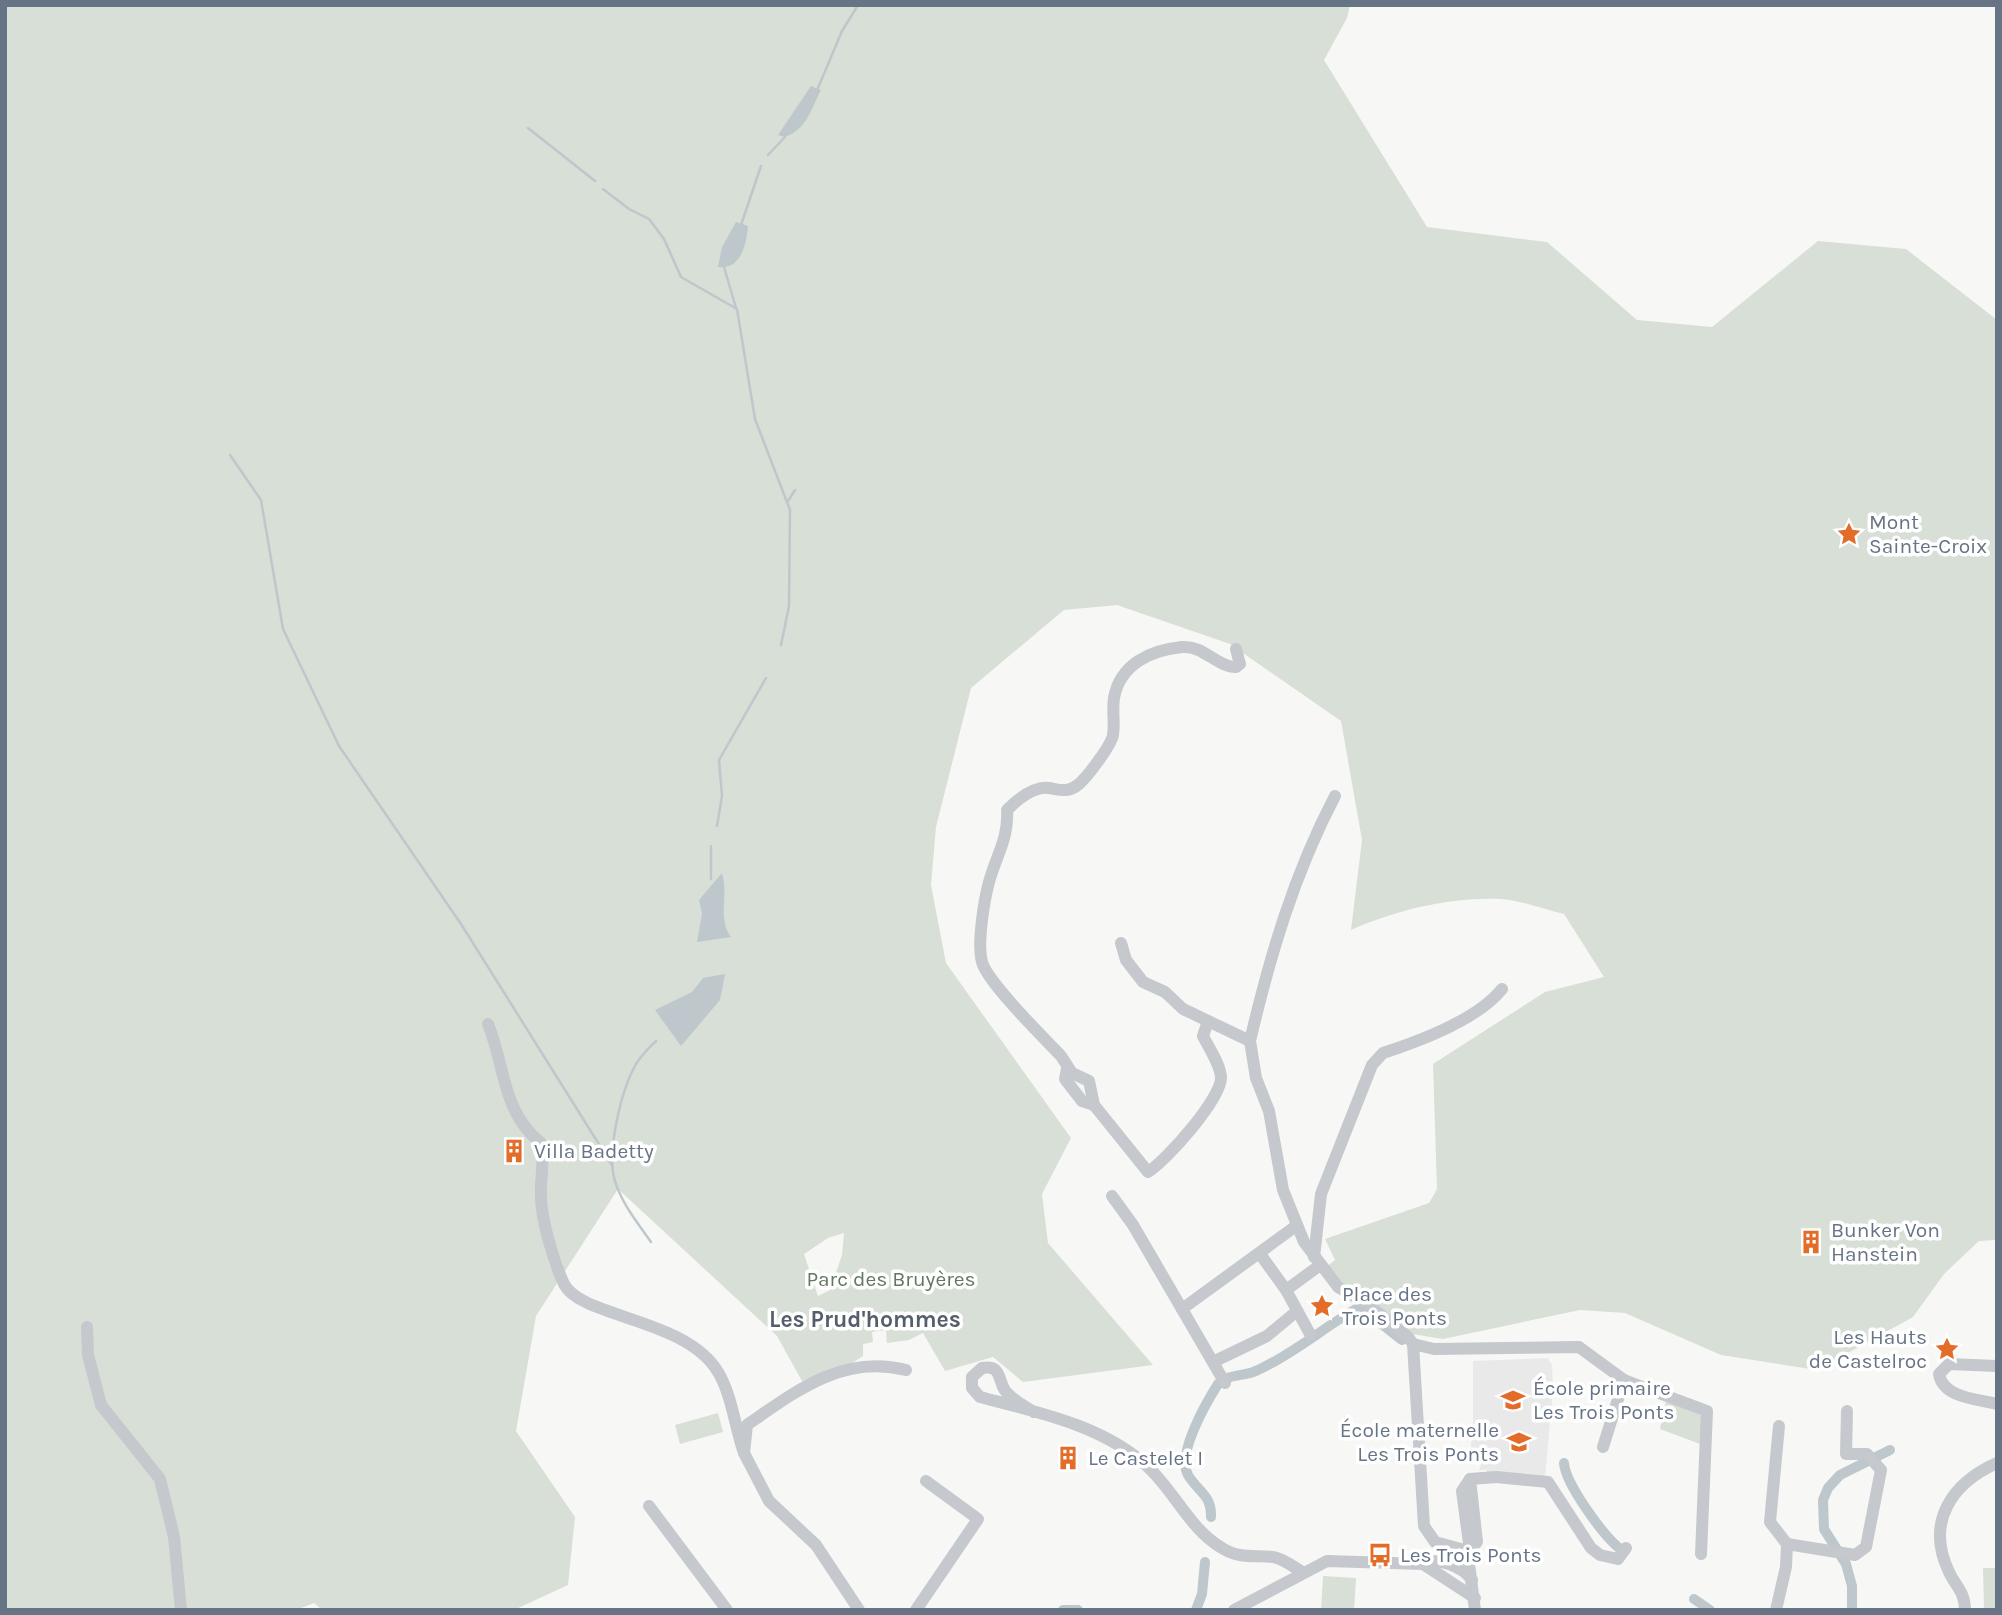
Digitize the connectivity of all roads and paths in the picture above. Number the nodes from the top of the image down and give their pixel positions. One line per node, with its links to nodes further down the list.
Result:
1 (1236, 649): 5 (street)
2 (1335, 796): 7 (street)
3 (1121, 943): 5 (street)
4 (1502, 989): 11 (street)
5 (1208, 1021): 7 (street)
6 (488, 1024): 30 (street)
7 (1250, 1041): 9 (street)
8 (1112, 1196): 13 (street)
9 (1296, 1226): 10 (street); 11 (street)
10 (1260, 1254): 12 (street); 13 (street)
11 (1316, 1261): 12 (street); 17 (street)
12 (1286, 1290): 14 (street)
13 (1182, 1309): 18 (street)
14 (1297, 1311): 16 (street); 18 (street)
15 (87, 1327): 45 (street)
16 (1310, 1334)
17 (1413, 1344): 22 (street); 36 (street)
18 (1213, 1362): 21 (street)
19 (1997, 1366): 25 (street)
20 (906, 1370): 30 (street)
21 (1224, 1380)
22 (1624, 1380): 29 (street); 37 (street)
23 (1003, 1387): 24 (street); 24 (street); 27 (street)
24 (991, 1398): 27 (street)
25 (1997, 1404)
26 (1847, 1411): 34 (street)
27 (1034, 1412): 38 (street)
28 (1779, 1426): 34 (street)
29 (1603, 1447)
30 (744, 1453): 47 (street)
31 (1997, 1463): 40 (street)
32 (926, 1481): 48 (street)
33 (649, 1506): 46 (street)
34 (1787, 1544): 50 (street)
35 (1626, 1548): 36 (street)
36 (1467, 1552): 43 (street)
37 (1701, 1554)
38 (1275, 1557): 41 (street); 42 (street)
39 (1423, 1564): 41 (street); 43 (street); 44 (street)
40 (1948, 1570): 51 (street); 52 (street)
41 (1302, 1572): 42 (street)
42 (1289, 1579): 49 (street)
43 (1472, 1580): 44 (street)
44 (1475, 1604)
45 (181, 1610)
46 (727, 1610)
47 (859, 1610)
48 (916, 1610)
49 (1234, 1610)
50 (1776, 1610)
51 (1965, 1610)
52 (1971, 1610)

